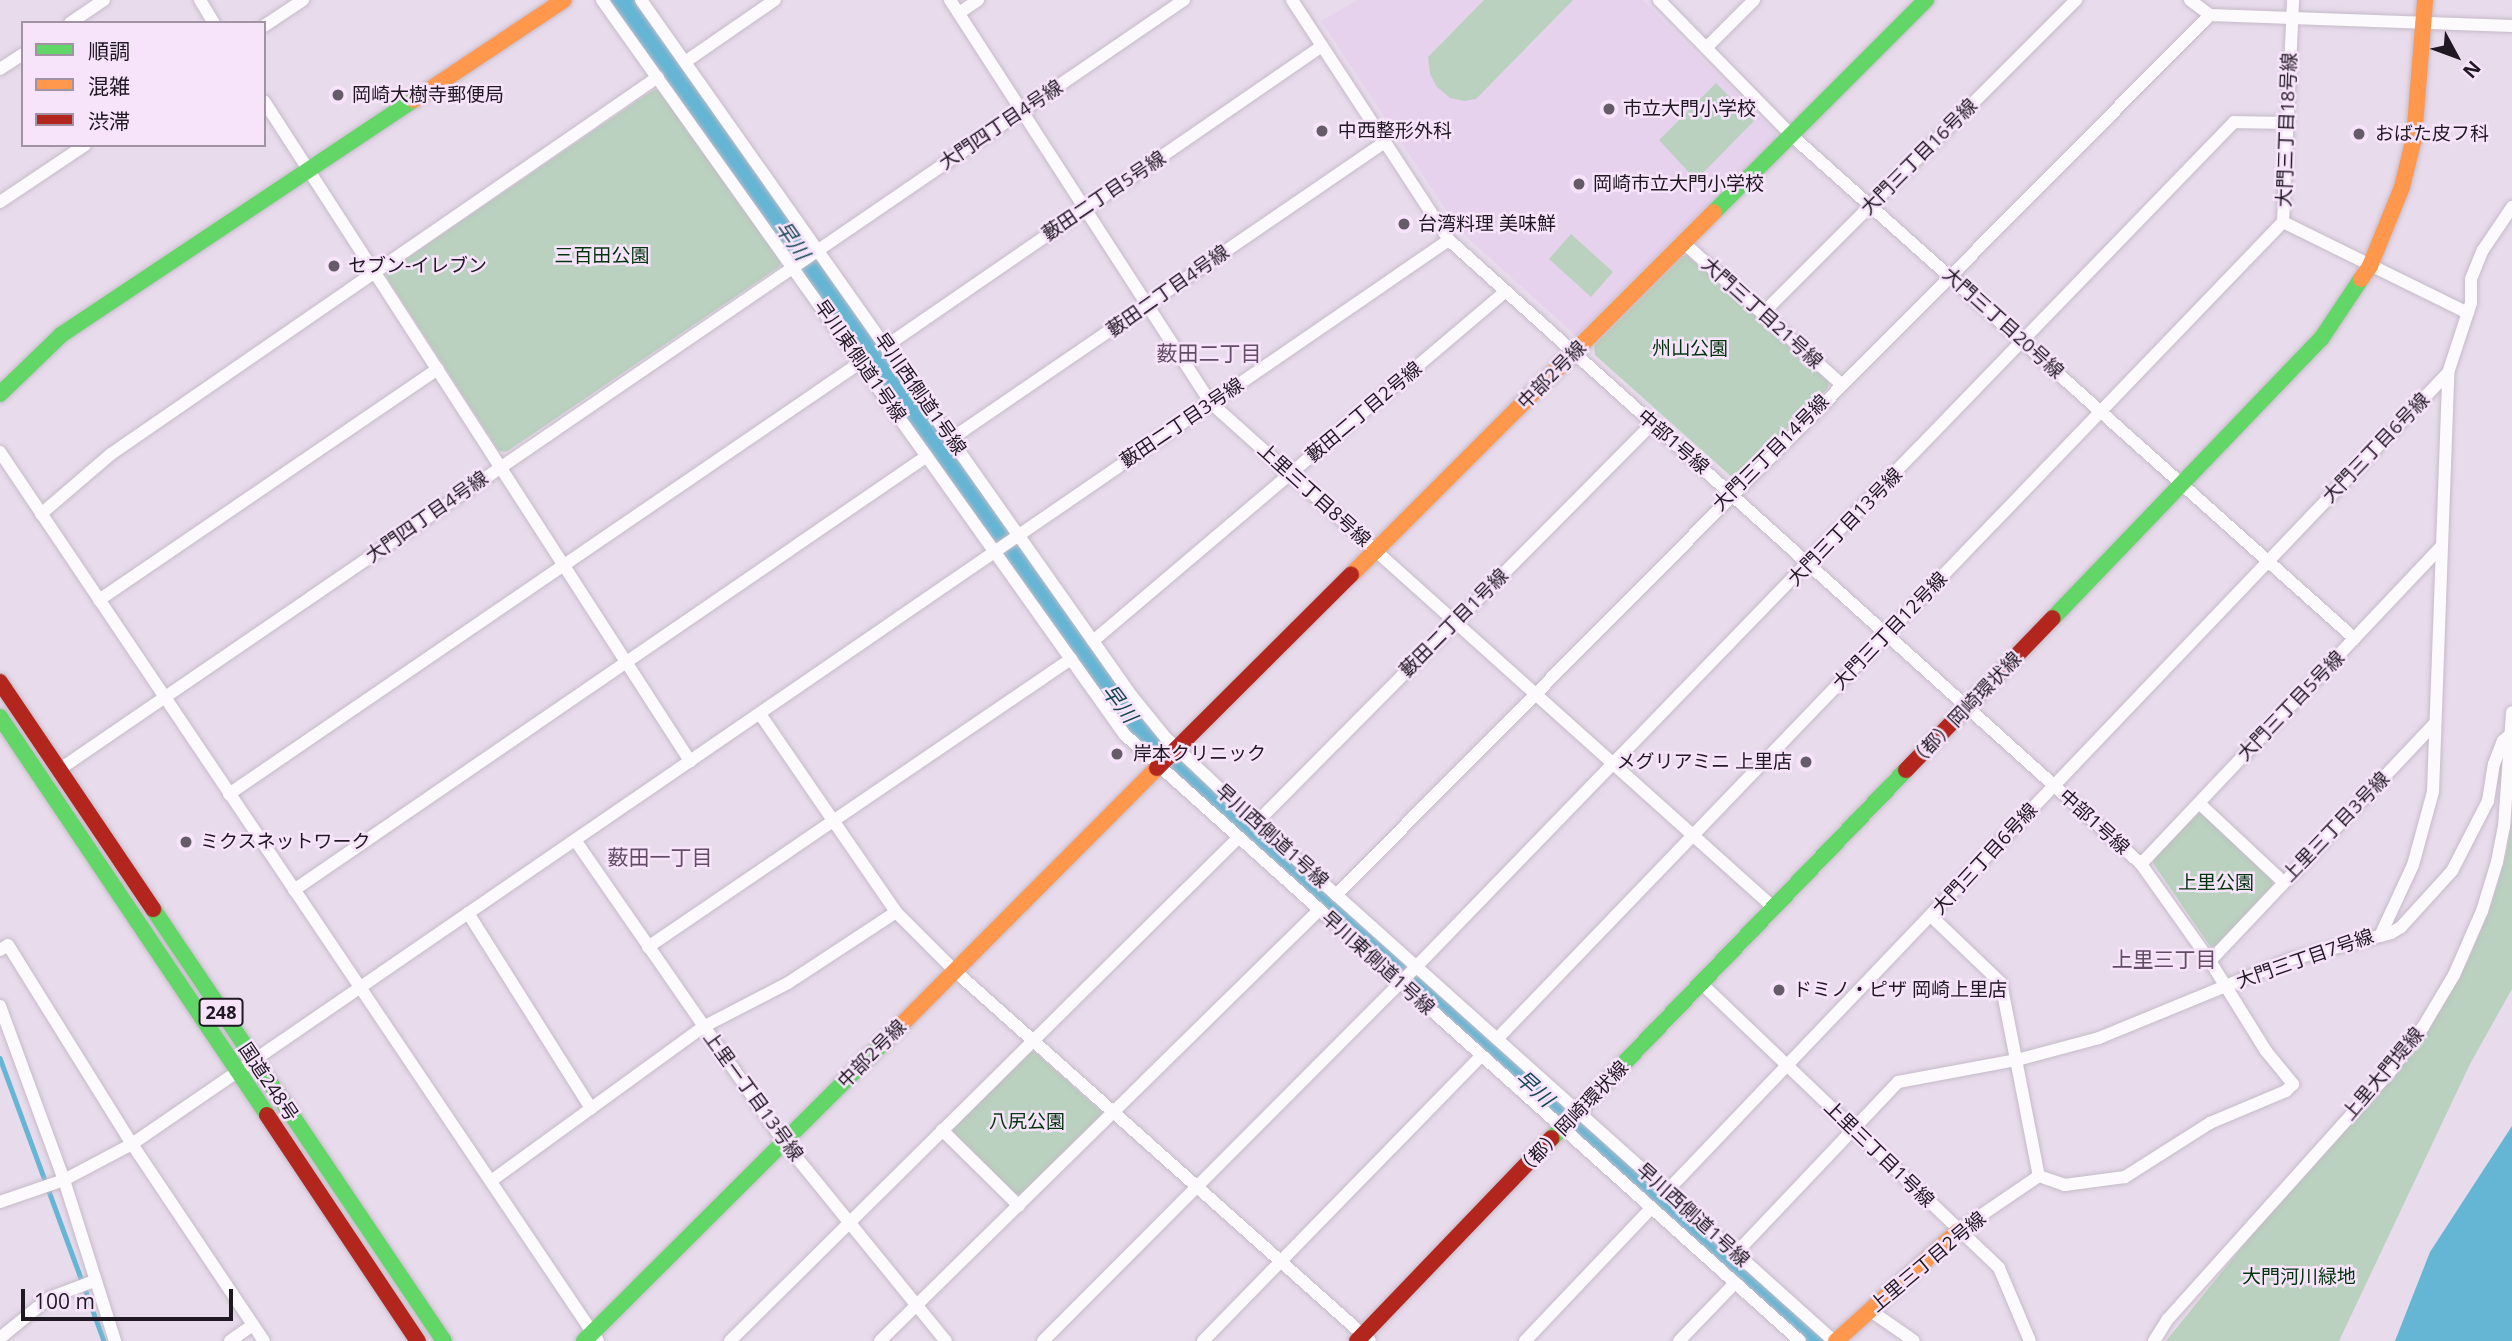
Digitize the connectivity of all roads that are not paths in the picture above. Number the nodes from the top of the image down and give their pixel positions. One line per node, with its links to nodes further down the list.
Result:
1 (104, 0): 22 (street)
2 (200, 0): 23 (street)
3 (303, 0): 25 (street)
4 (564, 0): 39 (main road)
5 (602, 0): 32 (street)
6 (641, 0): 30 (street, 早川西側道1号線)
7 (775, 0): 30 (street)
8 (950, 0): 19 (street, 上里三丁目8号線)
9 (978, 0): 19 (street)
10 (1184, 0): 34 (street, 大門四丁目4号線)
11 (1292, 0): 27 (street, 中部1号線)
12 (1659, 0): 28 (street, 大門三丁目20号線)
13 (1754, 0): 28 (street)
14 (1926, 0): 36 (main road, 中部2号線)
15 (2076, 0): 41 (street, 大門三丁目16号線)
16 (2190, 0): 20 (street)
17 (2293, 0): 21 (street, 大門三丁目18号線)
18 (2425, 0): 24 (main road, （都）岡崎環状線)
19 (959, 13): 34 (street, 上里三丁目8号線)
20 (2210, 15): 21 (street); 51 (street, 大門三丁目14号線)
21 (2292, 19): 24 (street); 35 (street, 大門三丁目18号線)
22 (73, 21)
23 (213, 21)
24 (2423, 24): 26 (street); 49 (main road, （都）岡崎環状線)
25 (266, 25)
26 (2512, 26)
27 (1322, 47): 37 (street, 中部1号線); 43 (street, 藪田二丁目5号線)
28 (1706, 48): 36 (street, 大門三丁目20号線)
29 (21, 55): 31 (street)
30 (685, 62): 47 (street, 早川西側道1号線)
31 (0, 69)
32 (658, 77): 48 (street, 早川東側道1号線); 50 (street)
33 (266, 104): 39 (street)
34 (1021, 111): 43 (street, 上里三丁目8号線); 47 (street, 大門四丁目4号線)
35 (2286, 123): 44 (street, 大門三丁目18号線); 56 (street, 大門三丁目13号線)
36 (1791, 135): 41 (street, 大門三丁目20号線); 46 (main road, 中部2号線)
37 (1385, 142): 45 (street, 中部1号線); 53 (street, 藪田二丁目4号線)
38 (82, 147): 40 (street)
39 (309, 171): 50 (street); 63 (main road)
40 (0, 202)
41 (1870, 206): 51 (street, 大門三丁目20号線); 54 (street, 大門三丁目16号線)
42 (2512, 207): 55 (street, 大門三丁目7号線)
43 (1085, 209): 53 (street, 上里三丁目8号線); 57 (street, 藪田二丁目5号線)
44 (2283, 222): 49 (street, 大門三丁目18号線); 65 (street, 大門三丁目12号線)
45 (1449, 240): 52 (street, 中部1号線); 64 (street, 藪田二丁目3号線)
46 (1684, 243): 54 (street, 大門三丁目21号線); 58 (main road, 中部2号線)
47 (818, 250): 48 (street, 大門四丁目4号線); 57 (street, 早川西側道1号線)
48 (794, 266): 59 (street, 早川東側道1号線); 70 (street, 大門四丁目4号線)
49 (2370, 266): 55 (street, 大門三丁目18号線); 72 (main road, （都）岡崎環状線)
50 (375, 272): 60 (street); 74 (street)
51 (1949, 274): 56 (street, 大門三丁目20号線); 62 (street, 大門三丁目14号線)
52 (1506, 291): 58 (street, 中部1号線); 71 (street, 藪田二丁目2号線)
53 (1148, 306): 64 (street, 上里三丁目8号線); 67 (street, 藪田二丁目4号線)
54 (1763, 313): 62 (street, 大門三丁目21号線)
55 (2468, 313): 61 (street, 大門三丁目7号線)
56 (2023, 342): 65 (street, 大門三丁目20号線); 80 (street, 大門三丁目13号線)
57 (886, 346): 67 (street, 早川西側道1号線)
58 (1574, 353): 66 (street, 中部1号線); 77 (main road, 中部2号線)
59 (861, 362): 69 (street, 早川東側道1号線); 81 (street)
60 (438, 369): 70 (street); 82 (street)
61 (2448, 373): 76 (street, 大門三丁目7号線); 79 (street, 大門三丁目6号線)
62 (1841, 384): 73 (street, 大門三丁目14号線)
63 (0, 394)
64 (1211, 403): 71 (street, 上里三丁目8号線); 75 (street, 藪田二丁目3号線)
65 (2101, 412): 72 (street, 大門三丁目20号線); 84 (street, 大門三丁目12号線)
66 (1652, 424): 73 (street, 中部1号線); 83 (street, 藪田二丁目1号線)
67 (951, 439): 75 (street, 早川西側道1号線)
68 (0, 452): 74 (street)
69 (927, 456): 78 (street, 早川東側道1号線); 88 (street)
70 (501, 466): 81 (street); 91 (street, 大門四丁目4号線)
71 (1290, 474): 77 (street, 上里三丁目8号線); 86 (street, 藪田二丁目2号線)
72 (2182, 484): 79 (street, 大門三丁目20号線); 92 (main road, （都）岡崎環状線)
73 (1731, 493): 80 (street, 中部1号線); 90 (street, 大門三丁目14号線)
74 (41, 514): 82 (street)
75 (1019, 535): 78 (street, 藪田二丁目3号線); 86 (street, 早川西側道1号線)
76 (2441, 547): 85 (street, 大門三丁目5号線); 96 (street, 大門三丁目7号線)
77 (1376, 550): 83 (street, 上里三丁目8号線); 98 (main road, 中部2号線)
78 (994, 551): 87 (street, 早川東側道1号線); 94 (street, 藪田二丁目3号線)
79 (2268, 561): 85 (street, 大門三丁目20号線); 103 (street, 大門三丁目6号線)
80 (1809, 565): 84 (street, 中部1号線); 100 (street, 大門三丁目13号線)
81 (564, 566): 88 (street); 104 (street)
82 (99, 600): 91 (street)
83 (1455, 622): 90 (street, 上里三丁目8号線); 107 (street, 藪田二丁目1号線)
84 (1887, 634): 92 (street, 中部1号線); 108 (street, 大門三丁目12号線)
85 (2355, 639): 105 (street, 大門三丁目5号線)
86 (1093, 641): 98 (street, 早川西側道1号線)
87 (1071, 659): 101 (street, 早川東側道1号線); 106 (street)
88 (627, 663): 99 (street); 113 (street)
89 (0, 682): 102 (main road, 国道248号 / 248)
90 (1535, 693): 100 (street, 上里三丁目8号線); 114 (street, 大門三丁目14号線)
91 (164, 697): 102 (street, 大門四丁目4号線); 104 (street)
92 (1968, 707): 103 (street, 中部1号線); 115 (main road, （都）岡崎環状線)
93 (2512, 712): 97 (street, 上里大門堤線)
94 (760, 714): 99 (street, 藪田二丁目3号線); 106 (street)
95 (0, 717): 138 (main road, 国道248号 / 248)
96 (2434, 724): 112 (street, 上里三丁目3号線); 120 (street, 大門三丁目7号線)
97 (2510, 735): 120 (street); 183 (street, 上里大門堤線)
98 (1177, 749): 101 (main road, 中部2号線); 107 (street, 早川西側道1号線)
99 (690, 761): 110 (street, 藪田二丁目3号線)
100 (1614, 764): 108 (street, 上里三丁目8号線); 124 (street, 大門三丁目13号線)
101 (1159, 767): 109 (street, 早川東側道1号線); 125 (main road, 中部2号線)
102 (60, 769): 136 (main road, 国道248号 / 248)
103 (2054, 786): 111 (street, 中部1号線); 119 (street, 大門三丁目6号線)
104 (229, 794): 113 (street)
105 (2199, 803): 111 (street, 大門三丁目5号線); 112 (street)
106 (833, 821): 117 (street); 121 (street)
107 (1256, 823): 114 (street, 早川西側道1号線)
108 (1693, 835): 115 (street, 上里三丁目8号線); 132 (street, 大門三丁目12号線)
109 (1238, 838): 116 (street, 早川東側道1号線); 133 (street)
110 (575, 840): 118 (street, 藪田二丁目3号線); 121 (street, 上里一丁目13号線)
111 (2141, 864): 123 (street, 中部1号線)
112 (2283, 882): 123 (street, 上里三丁目3号線)
113 (294, 890): 128 (street)
114 (1336, 895): 124 (street, 早川西側道1号線)
115 (1774, 908): 127 (main road, （都）岡崎環状線)
116 (1320, 910): 126 (street, 早川東側道1号線); 141 (street)
117 (896, 912): 125 (street); 131 (street)
118 (468, 913): 128 (street, 藪田二丁目3号線); 139 (street)
119 (1931, 916): 135 (street); 137 (street, 大門三丁目6号線)
120 (2380, 936): 129 (street, 大門三丁目7号線)
121 (648, 947): 131 (street, 上里一丁目13号線)
122 (0, 950): 146 (street)
123 (2210, 961): 129 (street, 中部1号線)
124 (1416, 967): 126 (street, 大門三丁目13号線); 132 (street, 早川西側道1号線)
125 (955, 971): 133 (street); 145 (main road, 中部2号線)
126 (1400, 984): 134 (street, 早川東側道1号線); 150 (street, 大門三丁目13号線)
127 (1702, 984): 137 (street, 上里三丁目1号線); 140 (main road, （都）岡崎環状線)
128 (361, 986): 136 (street, 藪田二丁目3号線); 149 (street)
129 (2225, 987): 135 (street, 大門三丁目7号線); 147 (street)
130 (0, 1006): 148 (street)
131 (702, 1027): 139 (street); 145 (street, 上里一丁目13号線)
132 (1497, 1039): 140 (street, 早川西側道1号線)
133 (1033, 1041): 141 (street); 144 (street)
134 (1481, 1056): 142 (street, 早川東側道1号線); 158 (street)
135 (2017, 1060): 143 (street, 大門三丁目7号線); 147 (street)
136 (254, 1062): 138 (street, 藪田二丁目3号線); 171 (main road, 国道248号 / 248)
137 (1787, 1065): 143 (street, 上里三丁目1号線); 151 (street, 大門三丁目6号線)
138 (237, 1073): 146 (street, 藪田二丁目3号線); 170 (main road, 国道248号 / 248)
139 (591, 1108): 149 (street)
140 (1579, 1112): 142 (main road, （都）岡崎環状線); 151 (street, 早川西側道1号線)
141 (1113, 1113): 150 (street); 153 (street)
142 (1562, 1129): 154 (street, 早川東側道1号線); 166 (main road, （都）岡崎環状線)
143 (1854, 1129): 156 (street, 上里三丁目1号線); 157 (street, 大門三丁目7号線)
144 (942, 1130): 153 (street); 155 (street)
145 (784, 1142): 155 (street, 上里一丁目13号線); 165 (main road, 中部2号線)
146 (132, 1144): 148 (street, 藪田二丁目3号線); 163 (street)
147 (2039, 1176): 156 (street, 上里三丁目2号線)
148 (64, 1180): 152 (street, 藪田二丁目3号線); 159 (street)
149 (491, 1181): 165 (street)
150 (1197, 1188): 158 (street); 175 (street, 大門三丁目13号線)
151 (1667, 1191): 157 (street, 早川西側道1号線)
152 (0, 1202)
153 (1018, 1206): 161 (street)
154 (1651, 1208): 160 (street, 早川東側道1号線); 177 (street)
155 (850, 1223): 161 (street, 上里一丁目13号線); 172 (street)
156 (1958, 1231): 162 (main road, 上里三丁目2号線); 182 (street, 上里三丁目1号線)
157 (1735, 1254): 180 (street, 早川西側道1号線)
158 (1281, 1262): 166 (street); 176 (street)
159 (94, 1281): 164 (street); 167 (street)
160 (1735, 1283): 178 (street); 179 (street, 早川東側道1号線)
161 (917, 1305): 173 (street); 174 (street, 上里一丁目13号線)
162 (1871, 1311): 180 (main road, 上里三丁目2号線); 181 (street)
163 (253, 1325): 168 (street); 169 (street)
164 (0, 1338)
165 (592, 1338)
166 (1363, 1339)
167 (115, 1341)
168 (230, 1341)
169 (264, 1341)
170 (418, 1341)
171 (444, 1341)
172 (730, 1341)
173 (880, 1341)
174 (946, 1341)
175 (1043, 1341)
176 (1203, 1341)
177 (1525, 1341)
178 (1679, 1341)
179 (1800, 1341)
180 (1835, 1341)
181 (1914, 1341)
182 (2030, 1341)
183 (2154, 1341)

